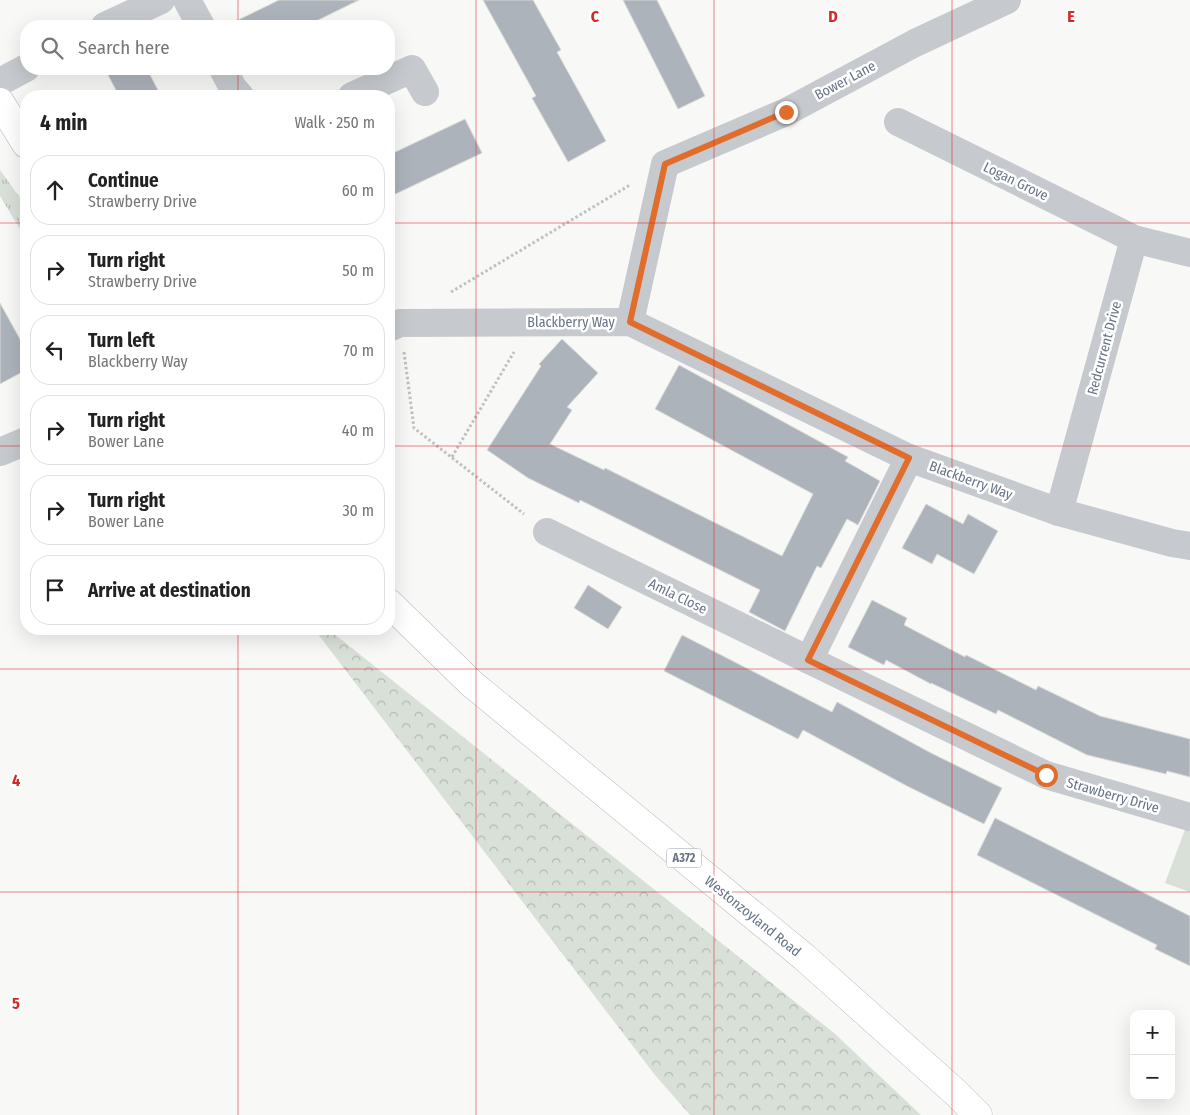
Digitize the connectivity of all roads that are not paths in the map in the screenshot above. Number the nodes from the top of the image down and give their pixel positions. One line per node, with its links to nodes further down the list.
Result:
1 (161, 0): 4 (street)
2 (187, 0): 5 (street)
3 (1007, 0): 17 (street, Bower Lane)
4 (118, 20)
5 (198, 20)
6 (20, 71): 8 (street)
7 (226, 75): 9 (street)
8 (0, 82)
9 (235, 90)
10 (365, 90): 11 (street)
11 (425, 92)
12 (0, 102): 14 (main road)
13 (898, 122): 15 (street, Logan Grove)
14 (20, 134)
15 (1134, 240): 16 (street); 22 (street, Redcurrent Drive)
16 (1190, 254)
17 (630, 322): 18 (street, Blackberry Way); 21 (street, Blackberry Way)
18 (395, 325)
19 (20, 444): 20 (street)
20 (0, 452)
21 (909, 458): 22 (street, Blackberry Way); 26 (street)
22 (1059, 512): 24 (street, Blackberry Way)
23 (547, 532): 26 (street, Amla Close)
24 (1190, 546)
25 (395, 609): 28 (main road, Westonzoyland Road / A372)
26 (808, 660): 27 (street, Strawberry Drive)
27 (1190, 817)
28 (978, 1115)

